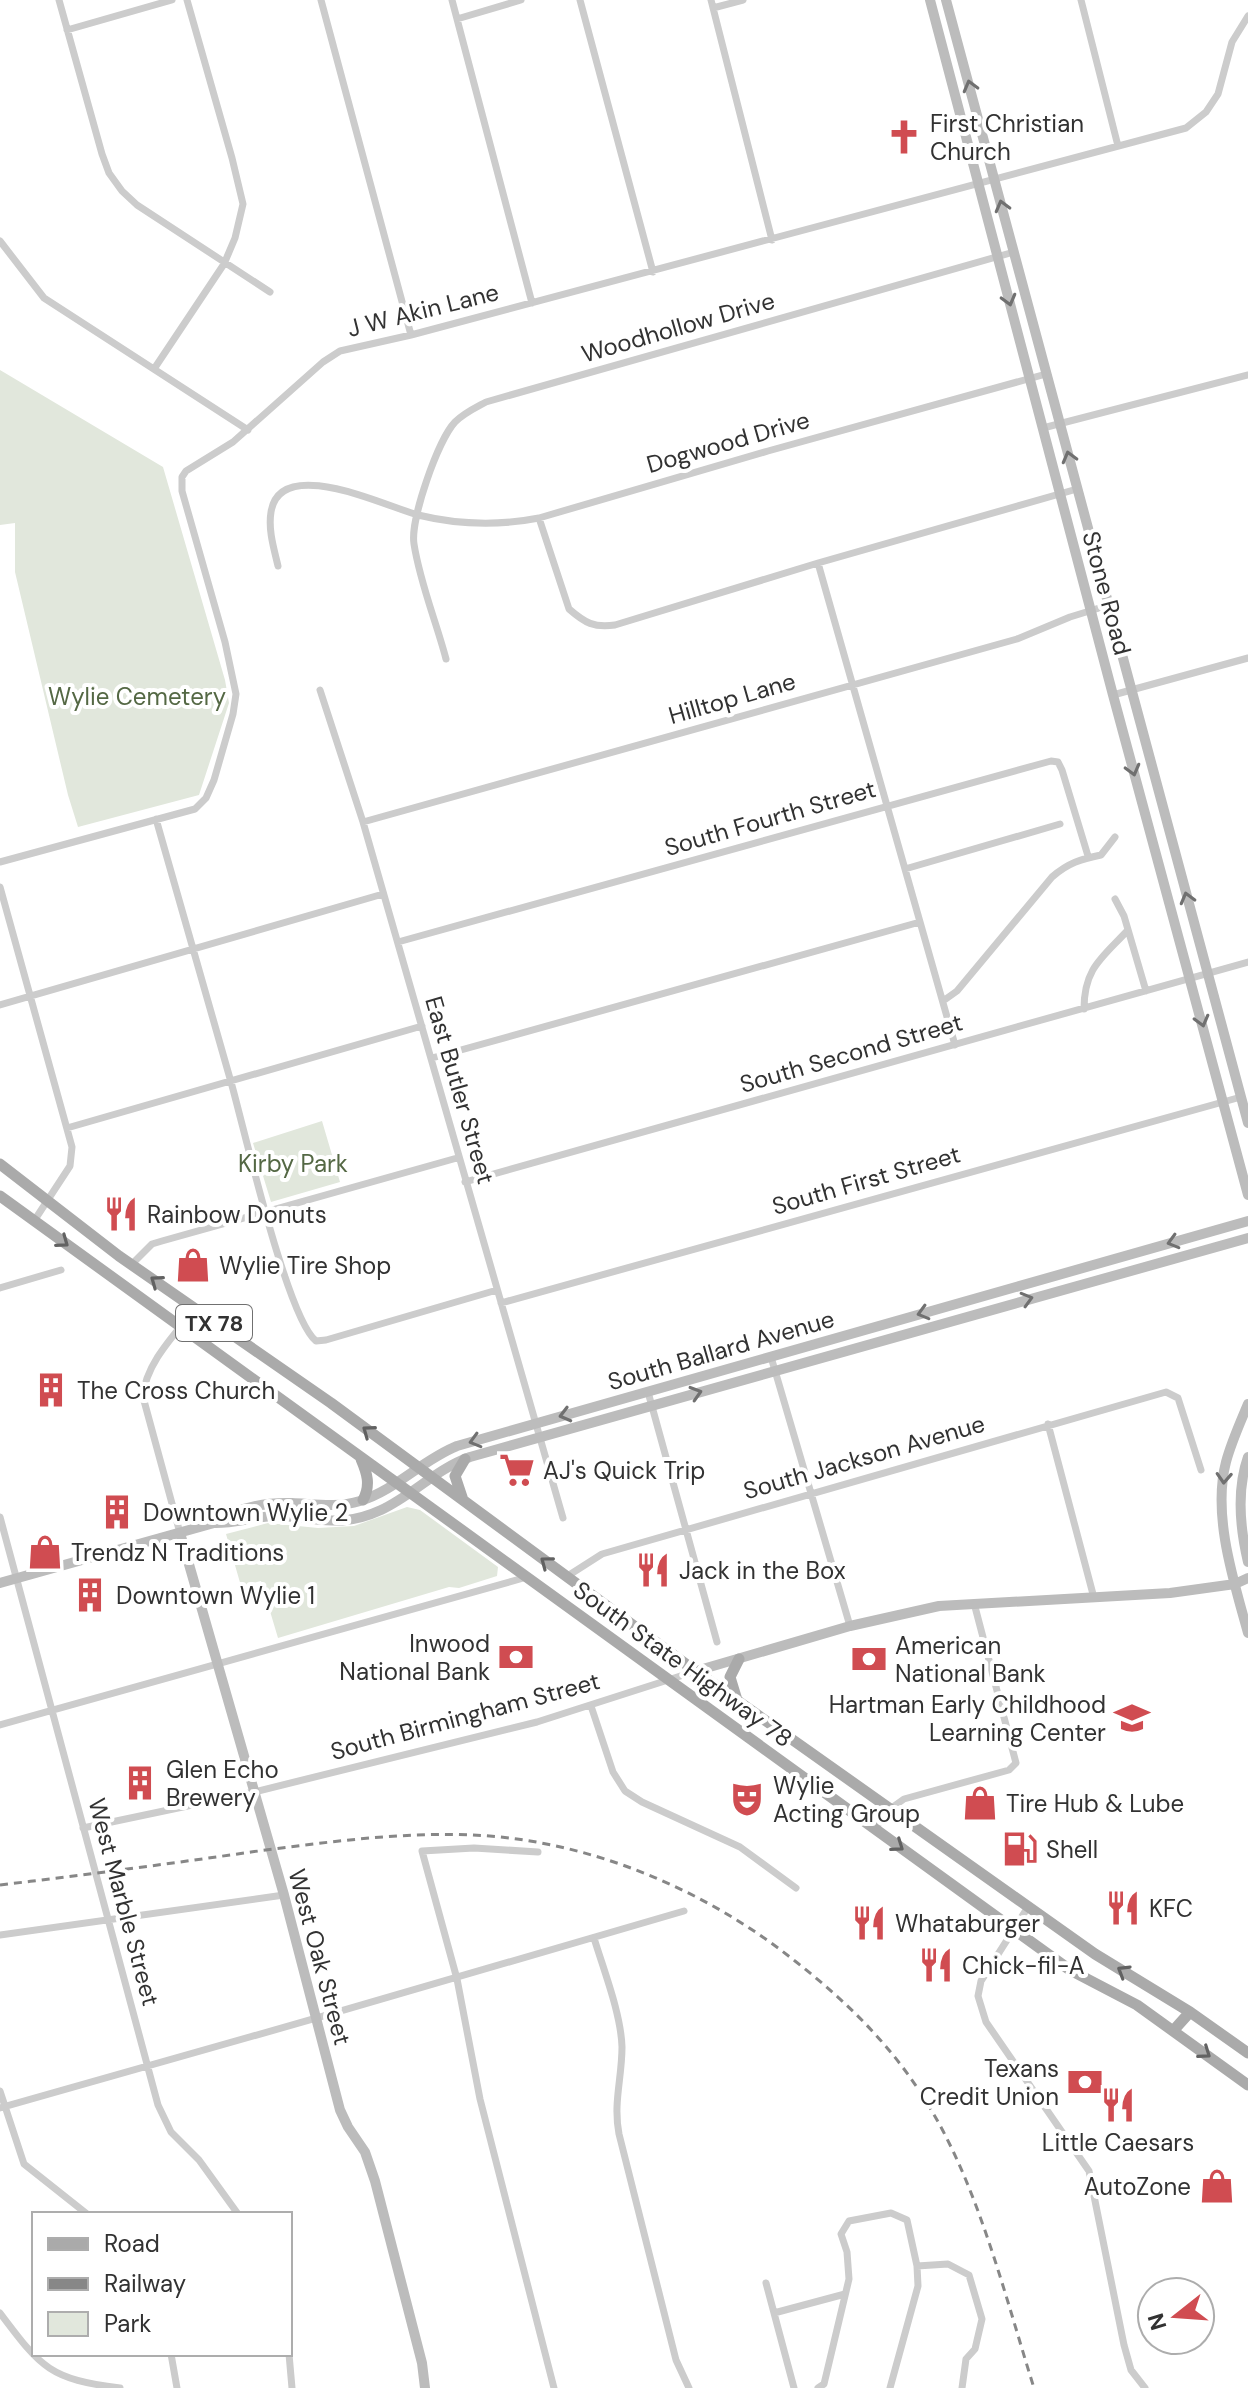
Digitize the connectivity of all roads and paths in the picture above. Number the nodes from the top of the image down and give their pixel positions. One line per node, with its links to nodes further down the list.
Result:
1 (59, 0): 15 (street)
2 (172, 0): 15 (street)
3 (187, 0): 23 (street)
4 (321, 0): 27 (street)
5 (452, 0): 14 (street)
6 (521, 0): 14 (street)
7 (580, 0): 24 (street)
8 (743, 0): 12 (street)
9 (930, 0): 18 (main road, Stone Road)
10 (946, 0): 17 (main road, Stone Road, one-way to 10)
11 (1081, 0): 16 (street)
12 (712, 4): 19 (street)
13 (1248, 16): 16 (street, J W Akin Lane)
14 (457, 19): 26 (street)
15 (67, 30): 23 (street)
16 (1118, 146): 17 (street, J W Akin Lane)
17 (994, 179): 18 (street, J W Akin Lane); 21 (main road, Stone Road, one-way to 17)
18 (978, 183): 19 (street, J W Akin Lane); 22 (main road, Stone Road)
19 (772, 240): 24 (street, J W Akin Lane)
20 (0, 241): 28 (street)
21 (1014, 252): 22 (street, Woodhollow Drive); 29 (main road, Stone Road)
22 (998, 257): 31 (main road, Stone Road, one-way to 31); 37 (street, Woodhollow Drive)
23 (224, 264): 25 (street); 28 (street)
24 (653, 272): 26 (street, J W Akin Lane)
25 (270, 292)
26 (532, 303): 27 (street, J W Akin Lane)
27 (411, 335): 34 (street, J W Akin Lane)
28 (154, 369): 34 (street)
29 (1046, 374): 31 (street, Dogwood Drive); 32 (main road, Stone Road)
30 (1248, 375): 32 (street)
31 (1030, 378): 33 (main road, Stone Road); 38 (street, Dogwood Drive)
32 (1060, 423): 33 (street); 35 (main road, Stone Road, one-way to 32)
33 (1043, 428): 36 (main road, Stone Road)
34 (248, 430): 50 (street, J W Akin Lane)
35 (1077, 489): 36 (street); 41 (main road, Stone Road)
36 (1060, 494): 39 (street); 42 (main road, Stone Road)
37 (418, 515): 38 (street, Dogwood Drive); 40 (street, Dogwood Drive); 44 (street, Woodhollow Drive)
38 (539, 518): 39 (street)
39 (818, 563): 45 (street)
40 (278, 566)
41 (1109, 605): 42 (street, Hilltop Lane); 46 (main road, Stone Road)
42 (1091, 610): 45 (street, Hilltop Lane); 48 (main road, Stone Road)
43 (1248, 658): 46 (street)
44 (446, 659)
45 (853, 684): 49 (street); 51 (street, Hilltop Lane)
46 (1131, 689): 48 (street); 65 (main road, Stone Road, one-way to 46)
47 (320, 690): 51 (street, East Butler Street)
48 (1113, 695): 66 (main road, Stone Road, one-way to 66)
49 (888, 806): 54 (street, South Fourth Street); 56 (street); 62 (street, South Fourth Street)
50 (156, 819): 55 (street); 63 (street)
51 (363, 822): 58 (street, East Butler Street)
52 (1060, 824): 56 (street)
53 (1115, 837): 54 (street)
54 (1088, 856): 69 (street)
55 (0, 862)
56 (905, 869): 60 (street)
57 (0, 887): 68 (street)
58 (383, 894): 62 (street, East Butler Street); 63 (street)
59 (1115, 899): 61 (street)
60 (920, 922): 69 (street); 74 (street)
61 (1128, 930): 67 (street); 71 (street)
62 (398, 942): 72 (street, East Butler Street)
63 (193, 949): 68 (street); 75 (street)
64 (1248, 962): 65 (street, South Second Street)
65 (1208, 973): 66 (street, South Second Street); 76 (main road, Stone Road)
66 (1190, 978): 67 (street, South Second Street); 77 (main road, Stone Road, one-way to 77)
67 (1146, 991): 71 (street, South Second Street)
68 (29, 996): 70 (street); 79 (street)
69 (943, 1001): 73 (street)
70 (0, 1005)
71 (1084, 1009): 73 (street, South Second Street)
72 (422, 1026): 74 (street, East Butler Street); 75 (street)
73 (955, 1045): 82 (street, South Second Street)
74 (432, 1058): 80 (street, East Butler Street)
75 (231, 1081): 79 (street); 86 (street)
76 (1241, 1097): 77 (street, South First Street); 78 (main road, Stone Road)
77 (1224, 1102): 83 (main road, Stone Road); 95 (street, South First Street)
78 (1248, 1123)
79 (67, 1128): 85 (street)
80 (457, 1158): 82 (street, East Butler Street); 86 (street)
81 (0, 1164): 85 (main road, TX 78)
82 (465, 1182): 93 (street, East Butler Street)
83 (1248, 1195)
84 (0, 1196): 87 (main road, TX 78)
85 (48, 1200): 87 (street); 90 (main road, TX 78)
86 (266, 1211): 90 (street); 93 (street)
87 (34, 1221): 98 (main road, TX 78, one-way to 98)
88 (1248, 1221): 94 (main road, South Ballard Avenue, one-way to 94)
89 (1248, 1238): 97 (main road, South Ballard Avenue, one-way to 89)
90 (132, 1264): 96 (main road, TX 78, one-way to 90)
91 (61, 1270): 92 (street)
92 (0, 1288)
93 (497, 1290): 95 (street, East Butler Street)
94 (973, 1299): 97 (main road); 99 (main road, South Ballard Avenue, one-way to 99)
95 (501, 1303): 104 (street, East Butler Street)
96 (195, 1309): 98 (street); 110 (main road, TX 78, one-way to 96)
97 (977, 1313): 100 (main road, South Ballard Avenue)
98 (182, 1326): 108 (main road, TX 78); 122 (street)
99 (771, 1357): 100 (street); 101 (main road, South Ballard Avenue)
100 (775, 1370): 103 (main road, South Ballard Avenue, one-way to 100); 115 (street)
101 (648, 1392): 103 (street); 104 (main road, South Ballard Avenue, one-way to 104)
102 (1248, 1404): 129 (main road, one-way to 129)
103 (652, 1406): 106 (main road, South Ballard Avenue); 121 (street)
104 (536, 1423): 106 (street, East Butler Street); 110 (main road, South Ballard Avenue, one-way to 110)
105 (1048, 1424): 111 (street, South Jackson Avenue); 115 (street, South Jackson Avenue); 130 (street)
106 (540, 1438): 109 (main road, South Ballard Avenue); 119 (street, East Butler Street)
107 (1248, 1457): 123 (main road)
108 (361, 1458): 113 (main road, TX 78); 116 (main road)
109 (465, 1459): 112 (main road, South Ballard Avenue); 117 (main road)
110 (419, 1468): 112 (main road, TX 78); 113 (main road, South Ballard Avenue)
111 (1201, 1470)
112 (431, 1476): 114 (main road, South Ballard Avenue); 117 (main road, South State Highway 78 / TX 78)
113 (397, 1483): 114 (main road, TX 78); 116 (main road, South Ballard Avenue)
114 (410, 1492): 120 (main road, South Ballard Avenue); 124 (main road, South State Highway 78 / TX 78)
115 (812, 1492): 121 (street, South Jackson Avenue); 132 (street)
116 (363, 1500): 120 (main road, South Ballard Avenue)
117 (463, 1500): 125 (main road, South State Highway 78 / TX 78, one-way to 117)
118 (0, 1517): 126 (street, West Marble Street)
119 (563, 1518)
120 (214, 1523): 122 (main road, South Ballard Avenue)
121 (686, 1530): 125 (street, South Jackson Avenue); 134 (street)
122 (180, 1533): 126 (main road, South Ballard Avenue); 136 (main road, West Oak Street)
123 (1248, 1562)
124 (527, 1577): 136 (street); 138 (main road, South State Highway 78 / TX 78)
125 (566, 1577): 137 (main road, South State Highway 78 / TX 78)
126 (17, 1578): 128 (main road, South Ballard Avenue); 141 (street, West Marble Street)
127 (1248, 1578): 129 (main road, South Birmingham Street)
128 (0, 1583)
129 (1235, 1584): 130 (main road, South Birmingham Street); 133 (main road)
130 (1094, 1598): 131 (main road, South Birmingham Street)
131 (974, 1603): 132 (main road, South Birmingham Street); 144 (street)
132 (850, 1626): 135 (main road, South Birmingham Street)
133 (1248, 1633)
134 (717, 1642)
135 (739, 1659): 137 (main road, South Birmingham Street); 139 (main road)
136 (217, 1663): 141 (street); 143 (main road, West Oak Street)
137 (696, 1671): 138 (street, South Birmingham Street); 139 (main road, South State Highway 78 / TX 78)
138 (667, 1679): 140 (street, South Birmingham Street); 146 (main road, South State Highway 78 / TX 78)
139 (737, 1700): 144 (main road, South State Highway 78 / TX 78)
140 (591, 1706): 143 (street, South Birmingham Street); 148 (street)
141 (52, 1709): 142 (street); 145 (street, West Marble Street)
142 (0, 1725)
143 (254, 1792): 145 (street, South Birmingham Street); 149 (main road, West Oak Street)
144 (890, 1809): 146 (street); 150 (main road, South State Highway 78 / TX 78)
145 (83, 1828): 152 (street, West Marble Street)
146 (875, 1829): 153 (main road, South State Highway 78 / TX 78, one-way to 153)
147 (538, 1852): 156 (street)
148 (796, 1888)
149 (284, 1895): 152 (street); 158 (main road, West Oak Street)
150 (1028, 1907): 153 (street); 157 (main road, South State Highway 78 / TX 78, one-way to 150)
151 (684, 1911): 155 (street)
152 (107, 1921): 154 (street); 161 (street, West Marble Street)
153 (1013, 1929): 159 (main road, South State Highway 78 / TX 78); 186 (street)
154 (0, 1935)
155 (594, 1938): 156 (street); 181 (street)
156 (457, 1979): 158 (street); 180 (street)
157 (1190, 2012): 159 (main road); 160 (main road, South State Highway 78 / TX 78)
158 (316, 2018): 161 (street); 179 (main road, West Oak Street)
159 (1173, 2031): 162 (main road, South State Highway 78 / TX 78, one-way to 162)
160 (1248, 2053)
161 (147, 2065): 164 (street); 166 (street, West Marble Street)
162 (1248, 2085)
163 (0, 2091): 164 (street)
164 (2, 2107): 165 (street)
165 (84, 2212)
166 (237, 2212)
167 (917, 2266): 169 (street); 184 (street); 185 (street)
168 (766, 2283): 171 (street)
169 (845, 2294): 171 (street); 183 (street)
170 (0, 2313): 172 (street)
171 (774, 2313): 182 (street)
172 (32, 2352)
173 (35, 2356): 176 (street)
174 (171, 2356): 177 (street)
175 (289, 2356): 178 (street)
176 (120, 2388)
177 (177, 2388)
178 (292, 2388)
179 (425, 2388)
180 (554, 2388)
181 (689, 2388)
182 (794, 2388)
183 (818, 2388)
184 (890, 2388)
185 (962, 2388)
186 (1145, 2388)

